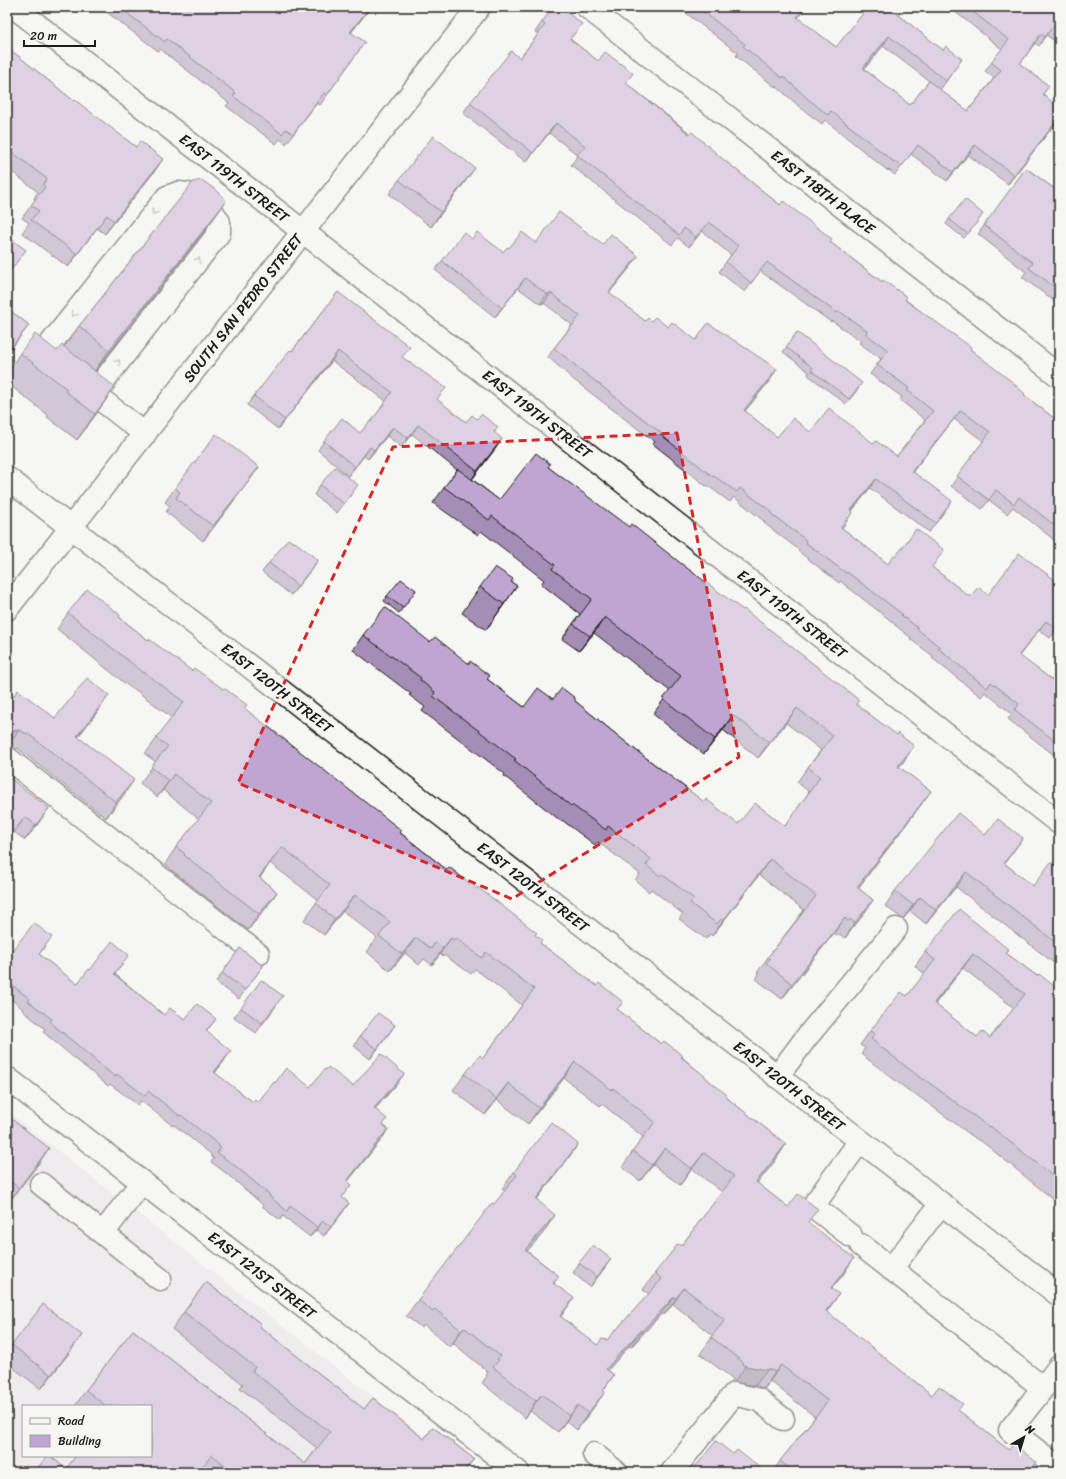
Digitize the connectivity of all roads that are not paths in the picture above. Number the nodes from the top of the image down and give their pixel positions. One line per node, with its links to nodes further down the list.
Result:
1 (14, 7): 4 (street, EAST 119TH STREET)
2 (478, 7): 4 (street, SOUTH SAN PEDRO STREET)
3 (587, 7): 5 (street, EAST 118TH PLACE)
4 (303, 232): 7 (street, SOUTH SAN PEDRO STREET); 12 (street, EAST 119TH STREET)
5 (1059, 376)
6 (94, 393): 6 (street, one-way to 6); 7 (street)
7 (145, 434): 9 (street, SOUTH SAN PEDRO STREET)
8 (7, 478): 9 (street, EAST 120TH STREET)
9 (71, 528): 10 (street, SOUTH SAN PEDRO STREET); 15 (street, EAST 120TH STREET)
10 (7, 609)
11 (7, 758): 14 (street)
12 (1059, 823)
13 (896, 929): 15 (street)
14 (258, 954)
15 (777, 1077): 17 (street, EAST 120TH STREET)
16 (7, 1078): 18 (street, EAST 121ST STREET)
17 (860, 1141): 20 (street, EAST 120TH STREET); 22 (street)
18 (142, 1182): 21 (street); 29 (street, EAST 121ST STREET)
19 (41, 1184): 21 (street)
20 (941, 1204): 22 (street); 24 (street, EAST 120TH STREET)
21 (103, 1233): 23 (street)
22 (891, 1269): 26 (street)
23 (160, 1279)
24 (1059, 1295)
25 (1059, 1367): 26 (street)
26 (1043, 1388): 30 (street)
27 (783, 1419): 32 (street)
28 (594, 1454): 31 (street)
29 (506, 1468)
30 (1059, 1468)
31 (616, 1472)
32 (672, 1472)

